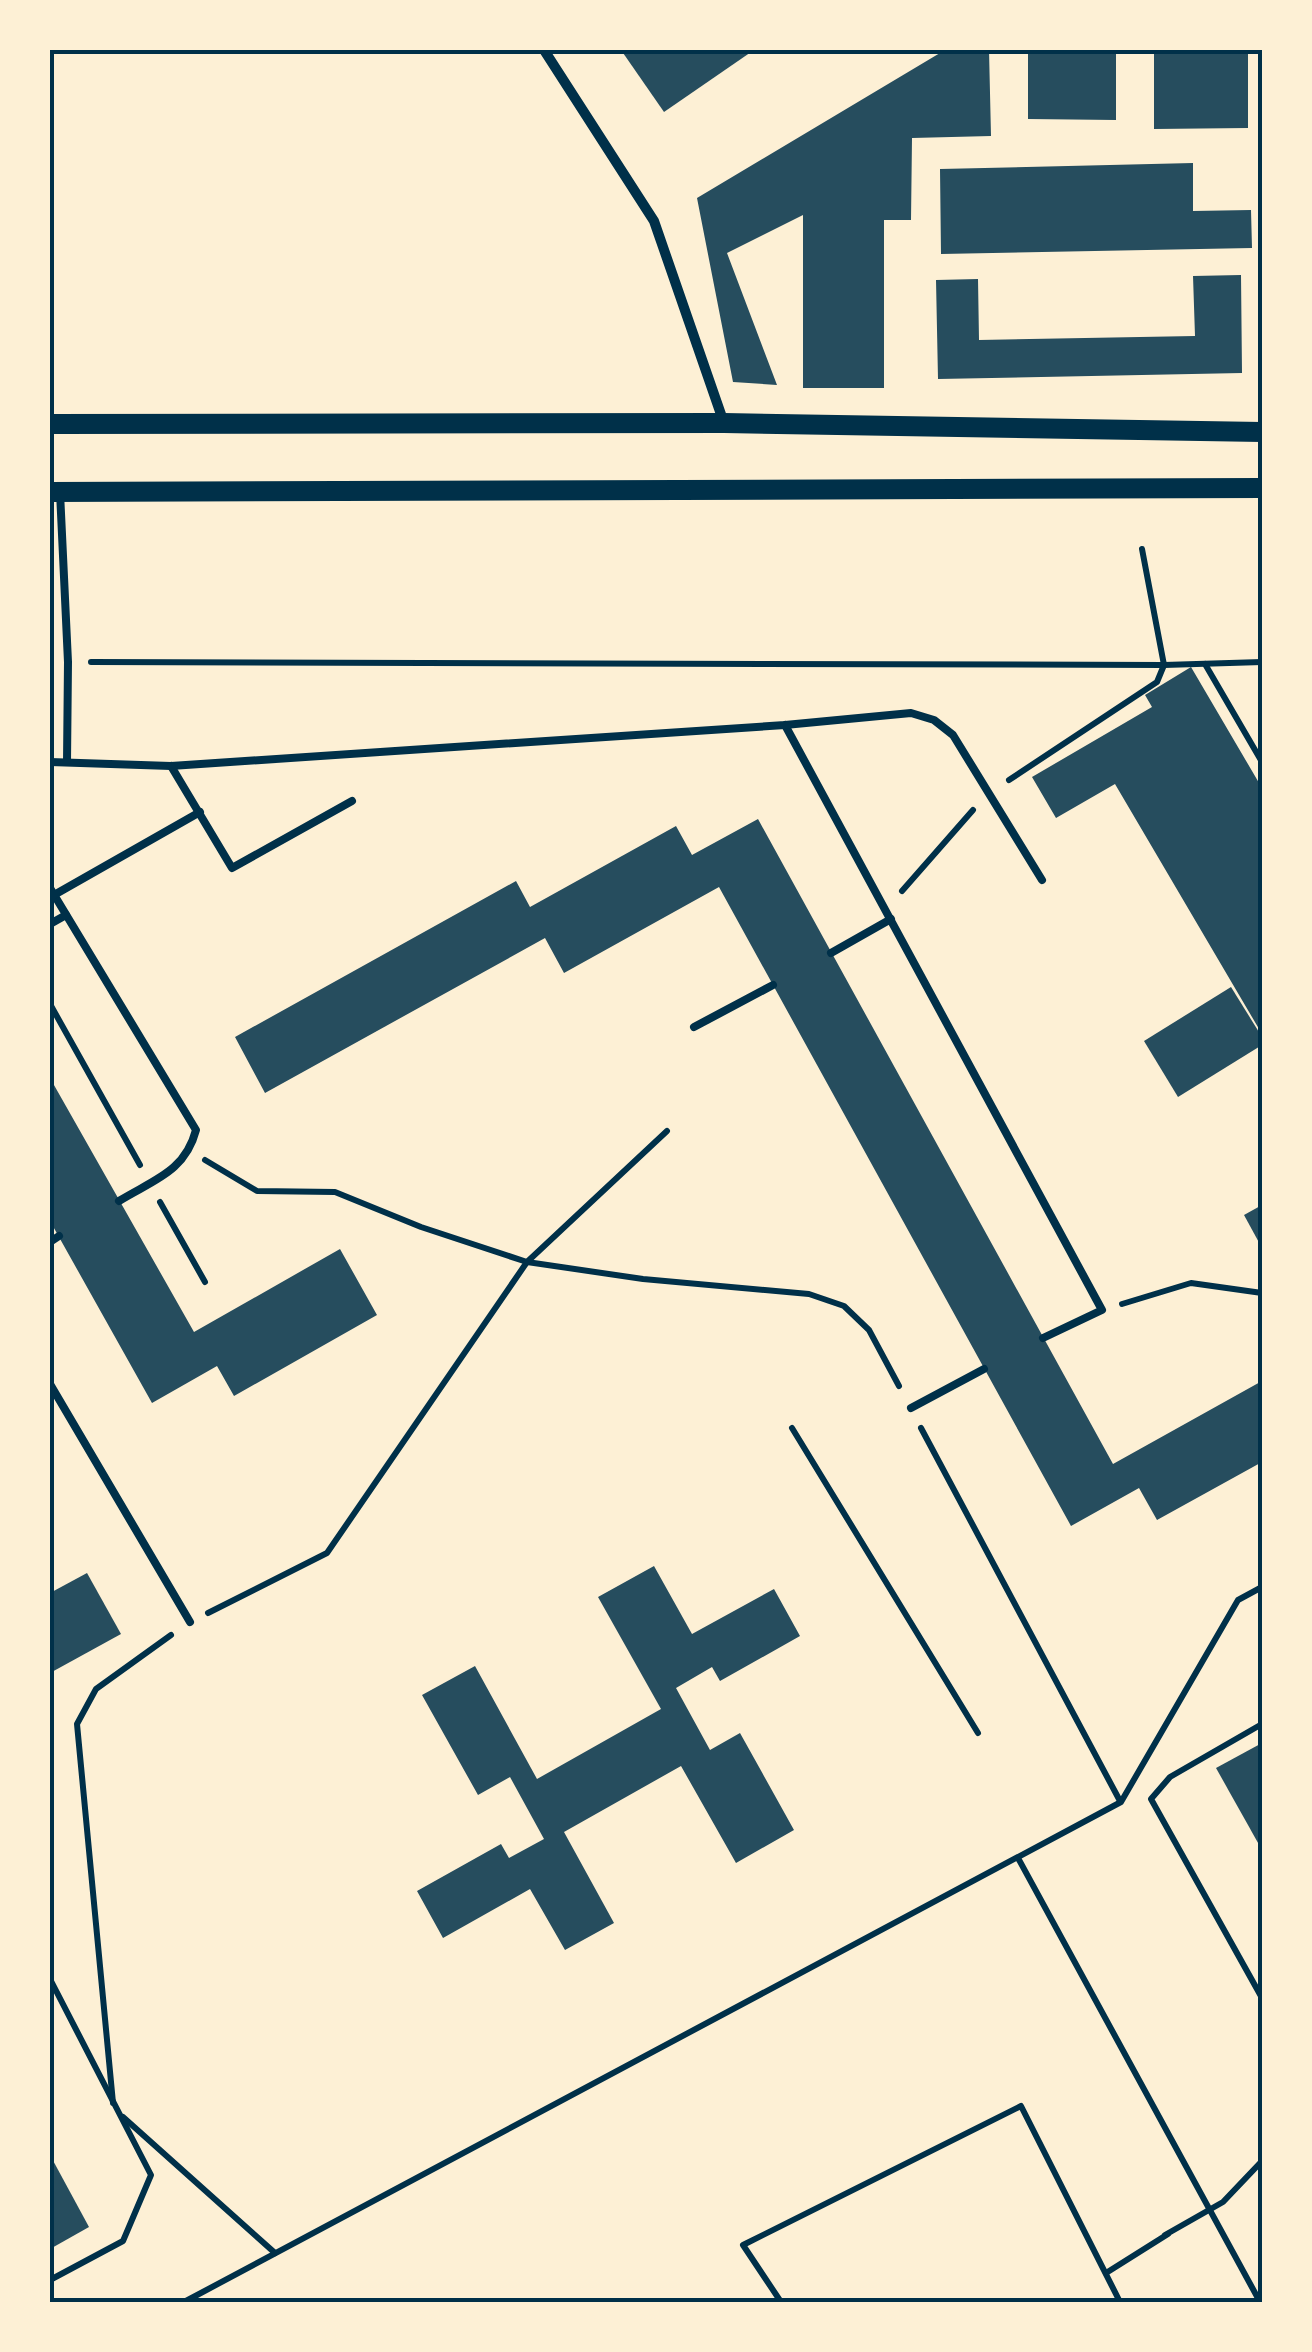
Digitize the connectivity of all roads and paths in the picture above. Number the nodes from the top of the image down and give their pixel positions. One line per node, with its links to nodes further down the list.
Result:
1 (544, 50): 3 (street)
2 (50, 424): 3 (main road)
3 (724, 424): 4 (main road)
4 (1262, 432)
5 (1262, 488): 6 (main road)
6 (55, 492): 8 (lane)
7 (1142, 549): 11 (path)
8 (68, 662): 11 (path); 14 (lane)
9 (1262, 662): 10 (path)
10 (1205, 664): 11 (path); 15 (path)
11 (1164, 665): 17 (path)
12 (785, 725): 16 (lane); 17 (lane); 22 (lane)
13 (50, 762): 14 (lane)
14 (67, 762): 16 (lane)
15 (1262, 762)
16 (171, 766): 19 (lane)
17 (988, 793): 20 (lane); 22 (path)
18 (352, 801): 19 (lane)
19 (200, 812): 21 (lane)
20 (1042, 880)
21 (52, 891): 23 (lane)
22 (886, 910): 24 (lane)
23 (66, 915): 25 (lane); 31 (lane)
24 (891, 919): 26 (lane); 37 (lane)
25 (50, 924)
26 (831, 953)
27 (773, 985): 29 (lane)
28 (50, 1004): 32 (path)
29 (694, 1027)
30 (668, 1131): 34 (path)
31 (190, 1152): 32 (lane); 34 (path)
32 (150, 1182): 33 (lane); 35 (path)
33 (119, 1201)
34 (527, 1262): 41 (path); 44 (path)
35 (205, 1282)
36 (1262, 1293): 37 (path)
37 (1102, 1310): 38 (lane)
38 (1043, 1338)
39 (984, 1369): 41 (lane)
40 (50, 1384): 44 (lane)
41 (911, 1408): 47 (path)
42 (792, 1428): 46 (path)
43 (1262, 1587): 47 (path)
44 (190, 1622): 51 (path)
45 (1262, 1724): 50 (path)
46 (978, 1733)
47 (1121, 1802): 48 (path)
48 (1018, 1858): 54 (path); 57 (path)
49 (50, 1979): 51 (path)
50 (1262, 1998)
51 (113, 2103): 52 (path)
52 (119, 2113): 57 (path); 59 (path)
53 (1262, 2161): 54 (path)
54 (1210, 2210): 55 (path); 63 (path)
55 (1182, 2225): 56 (path); 58 (path)
56 (1166, 2235)
57 (275, 2254): 60 (path)
58 (1106, 2273): 61 (path); 62 (path)
59 (50, 2280)
60 (184, 2302)
61 (780, 2302)
62 (1120, 2302)
63 (1260, 2302)

